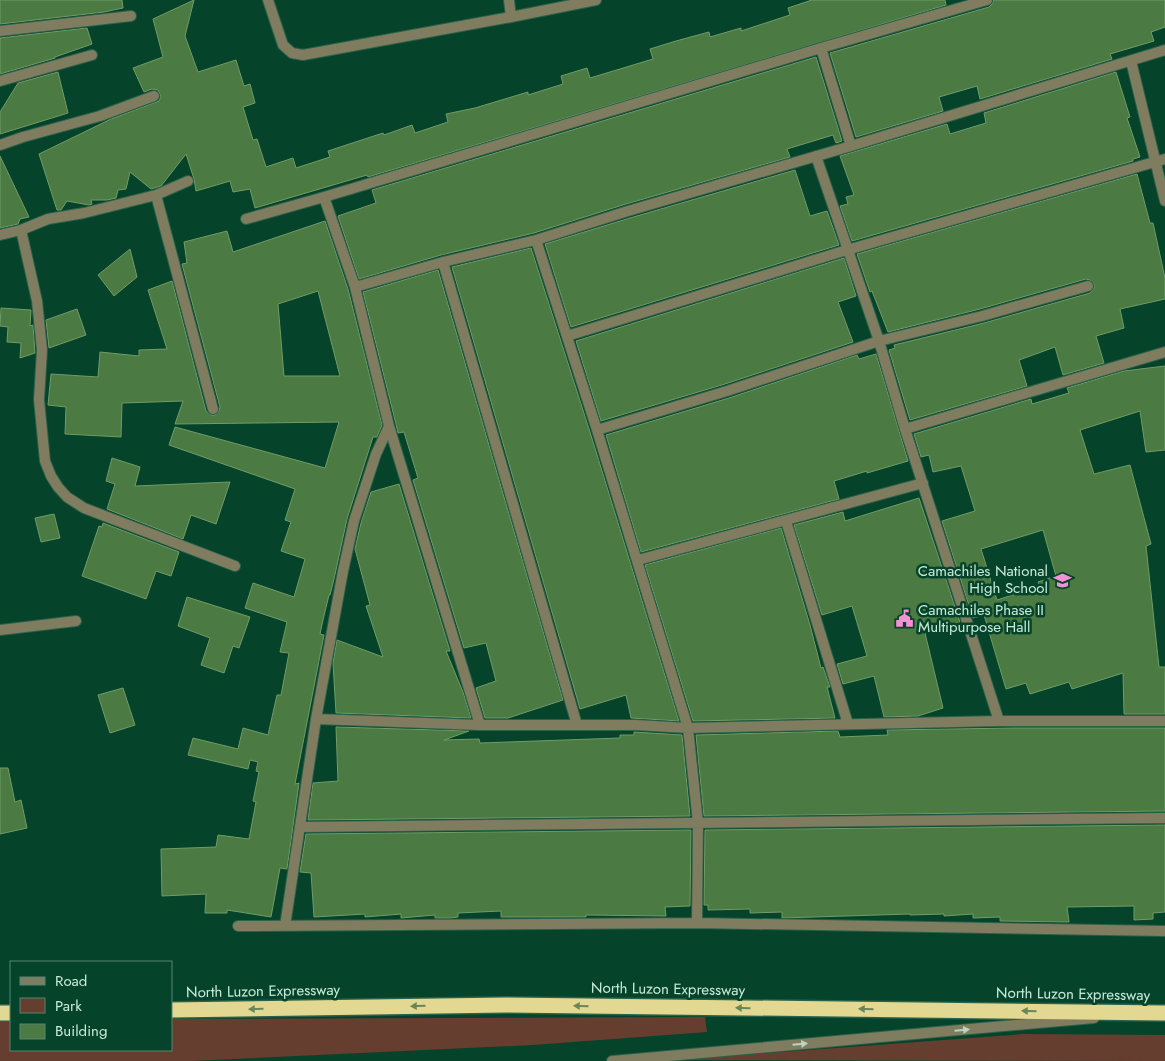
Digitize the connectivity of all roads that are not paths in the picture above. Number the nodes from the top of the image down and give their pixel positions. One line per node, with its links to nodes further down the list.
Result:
1 (268, 0): 6 (street)
2 (509, 0): 6 (street)
3 (596, 0): 6 (street)
4 (987, 0): 8 (street)
5 (131, 16): 7 (street)
6 (511, 17)
7 (0, 31)
8 (822, 48): 15 (street); 20 (street)
9 (1165, 50): 11 (street)
10 (92, 56): 12 (street)
11 (1131, 61): 15 (street); 17 (street)
12 (0, 81)
13 (154, 96): 14 (street)
14 (0, 145)
15 (851, 146): 16 (street)
16 (816, 156): 25 (street); 26 (street)
17 (1161, 160): 21 (street); 26 (street)
18 (188, 181): 19 (street)
19 (156, 195): 23 (street); 33 (street)
20 (324, 197): 22 (street); 29 (street)
21 (1165, 201)
22 (246, 219)
23 (21, 230): 24 (street); 40 (street)
24 (0, 235)
25 (536, 240): 27 (street); 30 (street)
26 (847, 250): 30 (street); 31 (street)
27 (443, 262): 29 (street); 48 (street)
28 (1088, 286): 31 (street)
29 (355, 288): 34 (street)
30 (567, 336): 36 (street)
31 (879, 341): 35 (street); 36 (street)
32 (1165, 352): 35 (street)
33 (213, 409)
34 (389, 426): 43 (street); 47 (street)
35 (906, 429): 37 (street)
36 (597, 430): 39 (street)
37 (923, 483): 38 (street); 44 (street)
38 (786, 521): 39 (street); 46 (street)
39 (638, 560): 49 (street)
40 (235, 566)
41 (76, 621): 42 (street)
42 (0, 630)
43 (316, 719): 47 (street); 52 (street)
44 (999, 721): 45 (street); 46 (street)
45 (1165, 721)
46 (848, 724): 49 (street)
47 (480, 725): 48 (street)
48 (577, 725): 49 (street)
49 (688, 728): 51 (street)
50 (1165, 818): 51 (street)
51 (698, 823): 52 (street); 53 (street)
52 (301, 827): 55 (street)
53 (697, 923): 55 (street); 56 (street)
54 (238, 926): 55 (street)
55 (285, 926)
56 (1165, 931)
57 (172, 1010): 58 (highway, North Luzon Expressway, one-way to 57)
58 (1162, 1012): 59 (street, one-way to 58)
59 (612, 1061)

